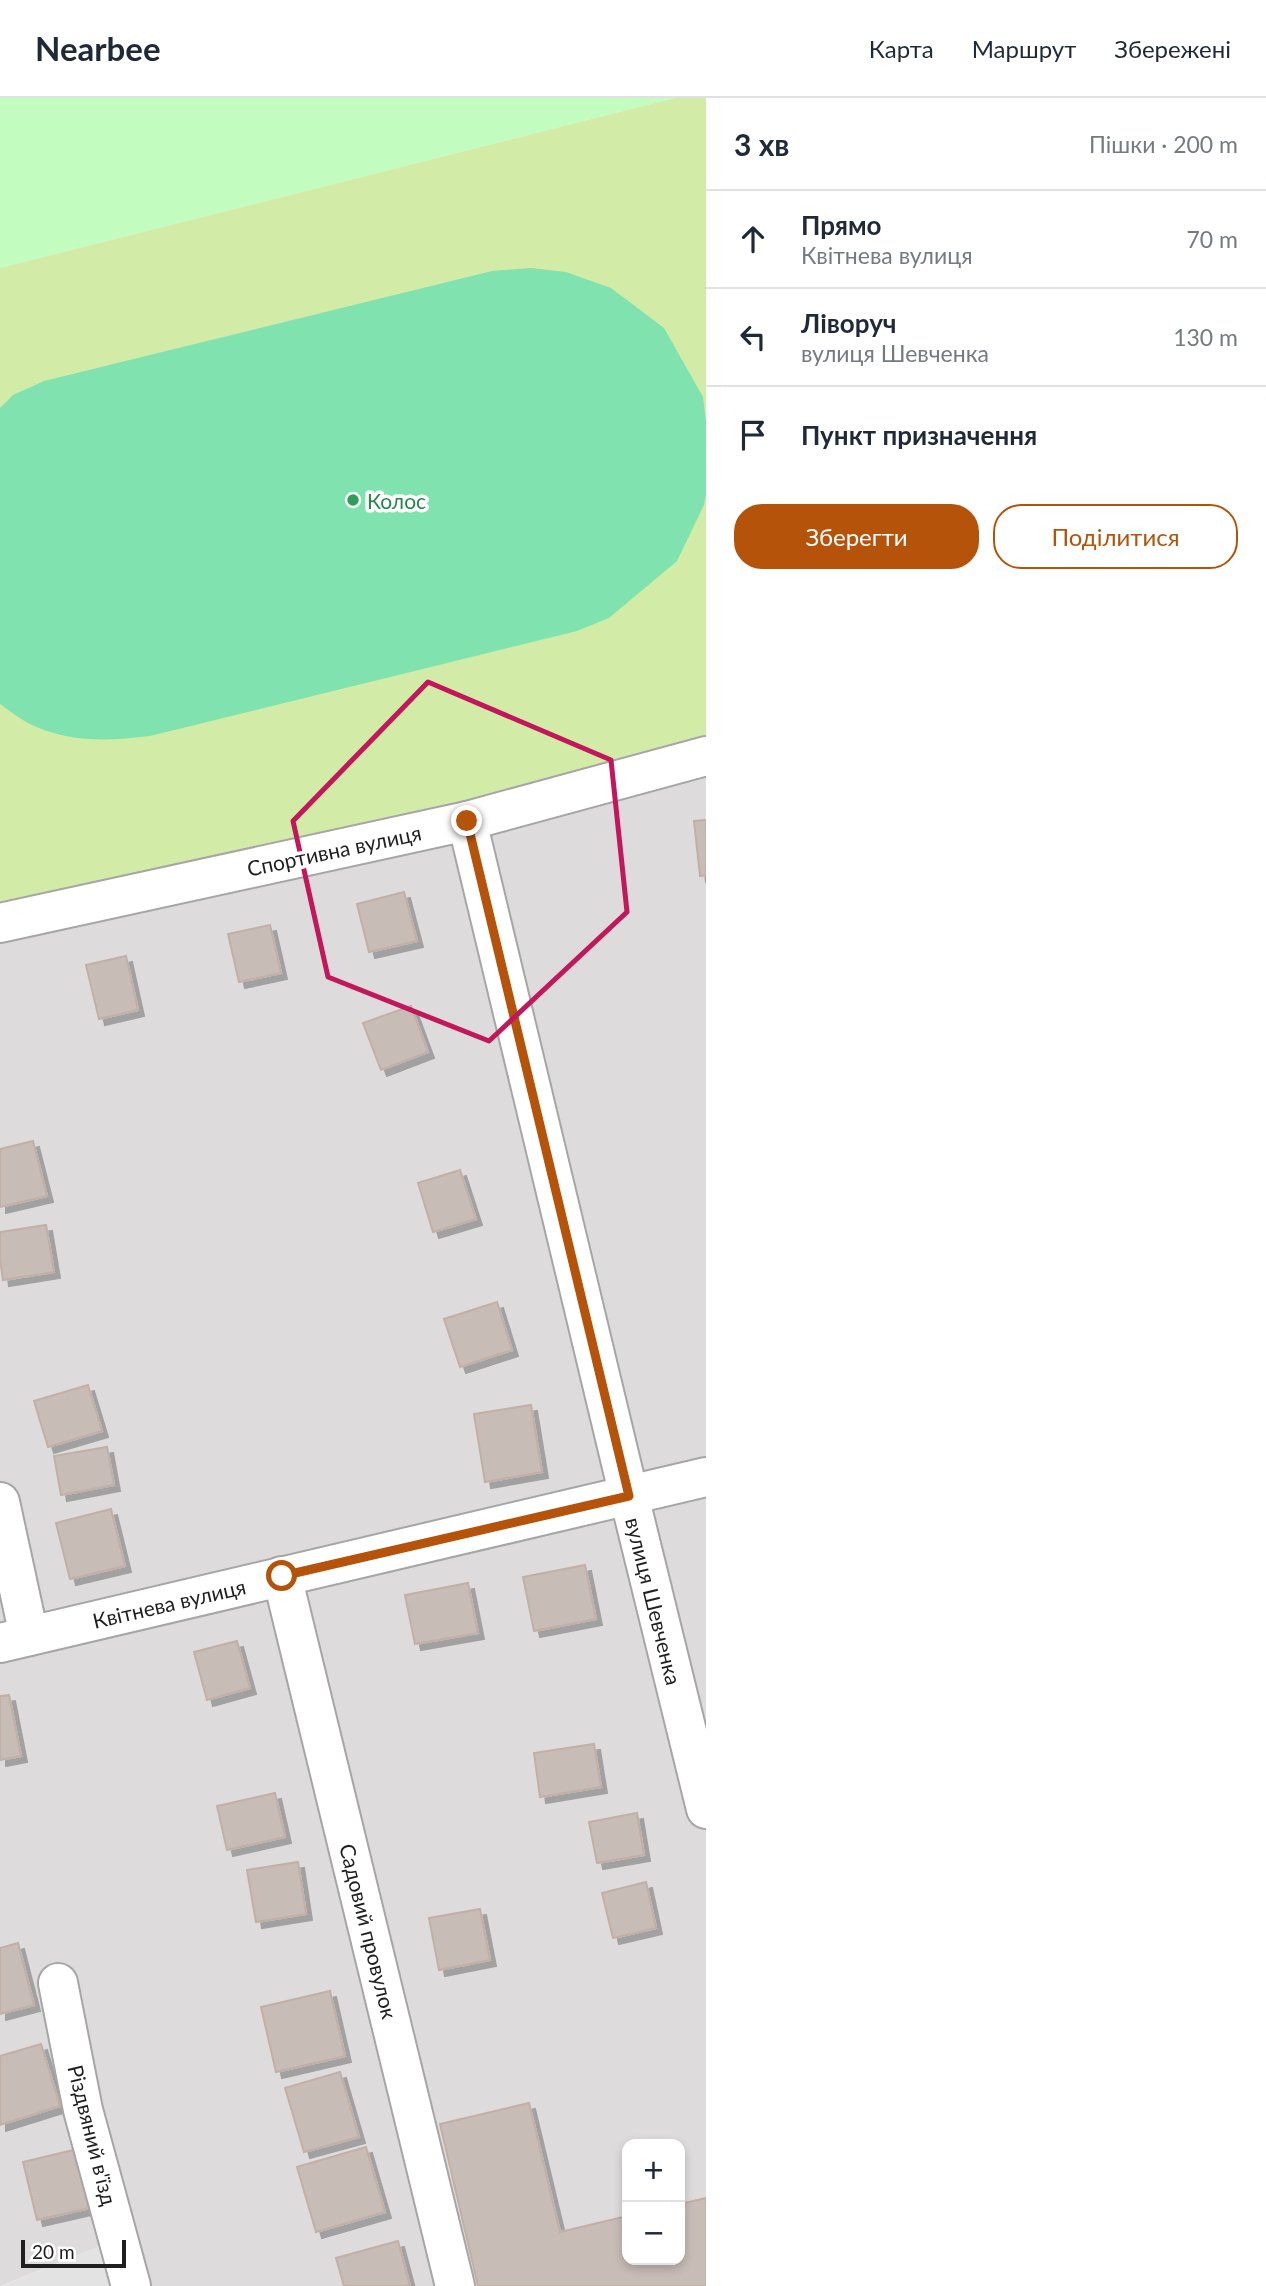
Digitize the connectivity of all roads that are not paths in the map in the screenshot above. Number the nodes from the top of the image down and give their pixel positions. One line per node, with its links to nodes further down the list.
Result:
1 (706, 756): 2 (street, Спортивна вулиця)
2 (467, 821): 3 (street, Спортивна вулиця); 5 (street, вулиця Шевченка)
3 (0, 923)
4 (706, 1477): 5 (street, Квітнева вулиця)
5 (629, 1496): 7 (street, Квітнева вулиця); 9 (street, вулиця Шевченка)
6 (0, 1502): 8 (street)
7 (282, 1576): 8 (street, Квітнева вулиця); 12 (street, Садовий провулок)
8 (14, 1640)
9 (706, 1809)
10 (58, 1983): 11 (street, Різдвяний в'їзд)
11 (131, 2286)
12 (456, 2286)

